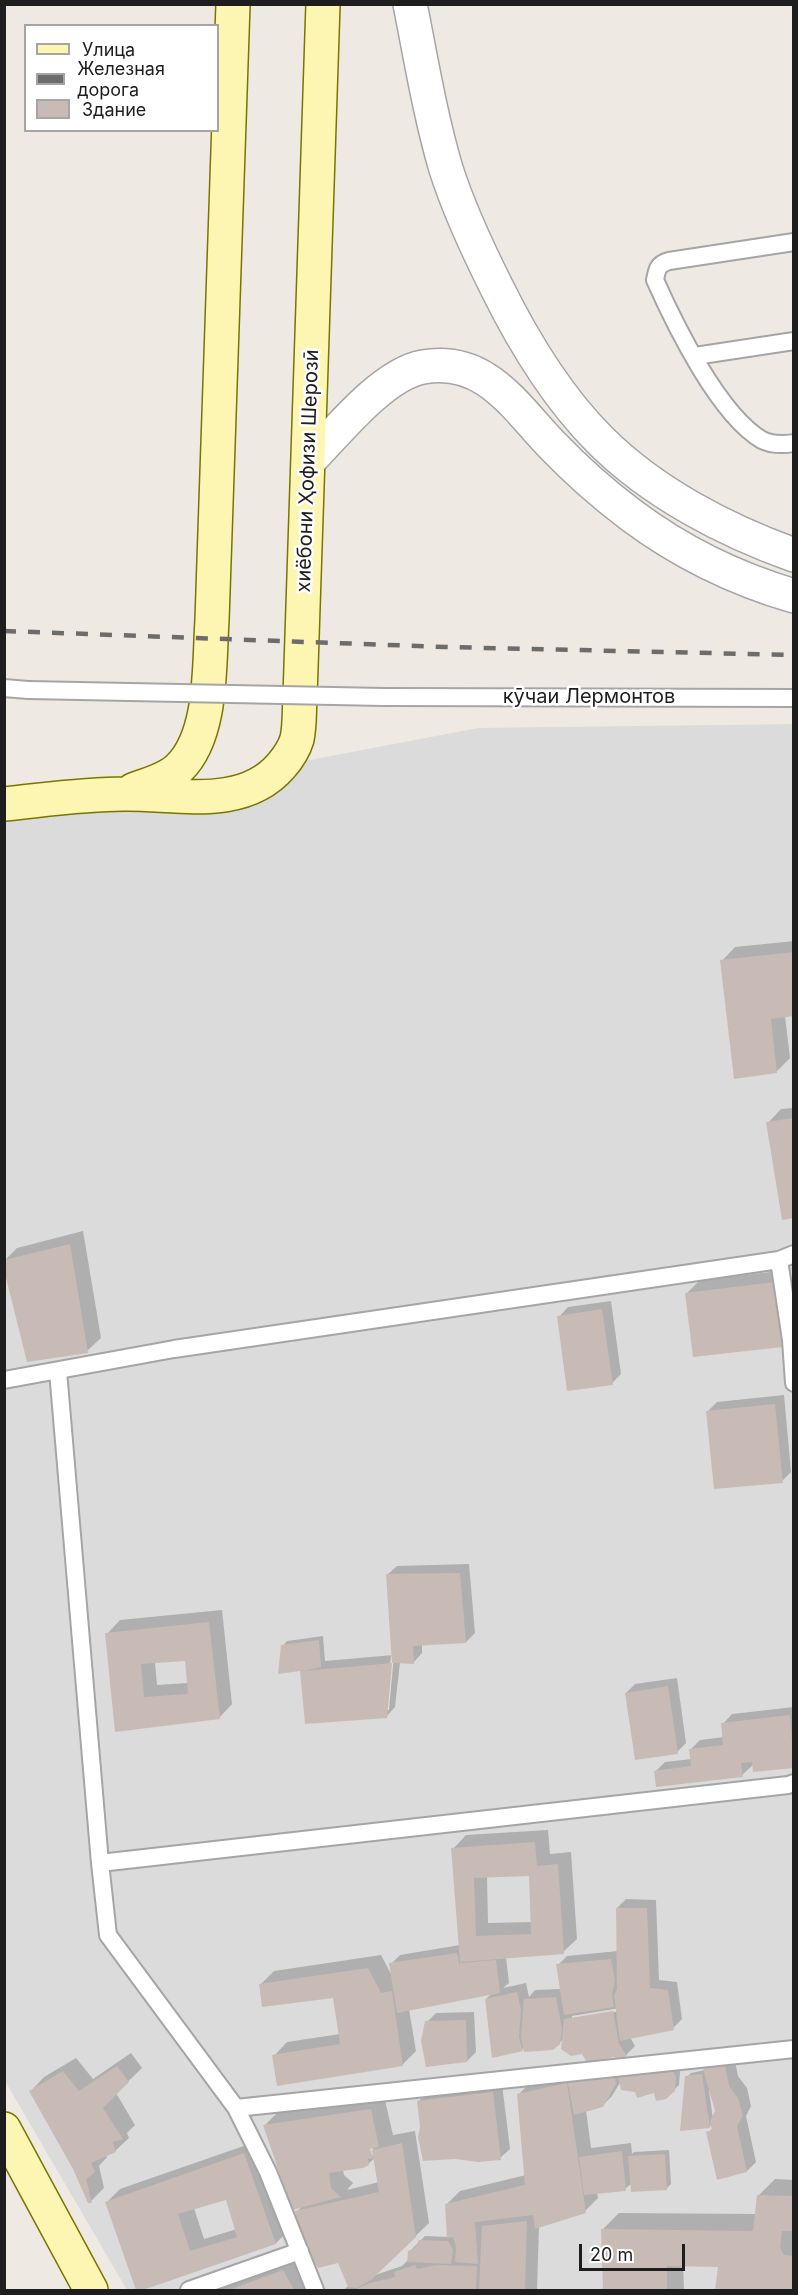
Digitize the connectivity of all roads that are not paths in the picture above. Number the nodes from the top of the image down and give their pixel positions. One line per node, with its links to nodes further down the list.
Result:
1 (234, 4): 13 (main road, хиёбони Ҳофизи Шерозӣ)
2 (323, 4): 8 (main road, хиёбони Ҳофизи Шерозӣ)
3 (410, 4): 9 (street)
4 (794, 242): 6 (lane)
5 (794, 341): 6 (lane)
6 (695, 357): 7 (lane)
7 (794, 443)
8 (309, 461): 10 (street); 13 (main road, хиёбони Ҳофизи Шерозӣ)
9 (794, 555)
10 (794, 596)
11 (4, 688): 12 (lane, кӯчаи Лермонтов, bridge)
12 (794, 698)
13 (123, 794): 14 (main road, хиёбони Ҳофизи Шерозӣ)
14 (4, 804)
15 (786, 1257): 16 (lane); 18 (lane)
16 (58, 1371): 17 (lane); 20 (lane)
17 (4, 1380)
18 (794, 1383)
19 (794, 1783): 20 (lane)
20 (100, 1863): 22 (lane)
21 (794, 2049): 22 (lane)
22 (236, 2108): 24 (lane)
23 (4, 2129): 25 (main road)
24 (300, 2252): 26 (lane); 27 (lane)
25 (91, 2290)
26 (189, 2290)
27 (315, 2290)

